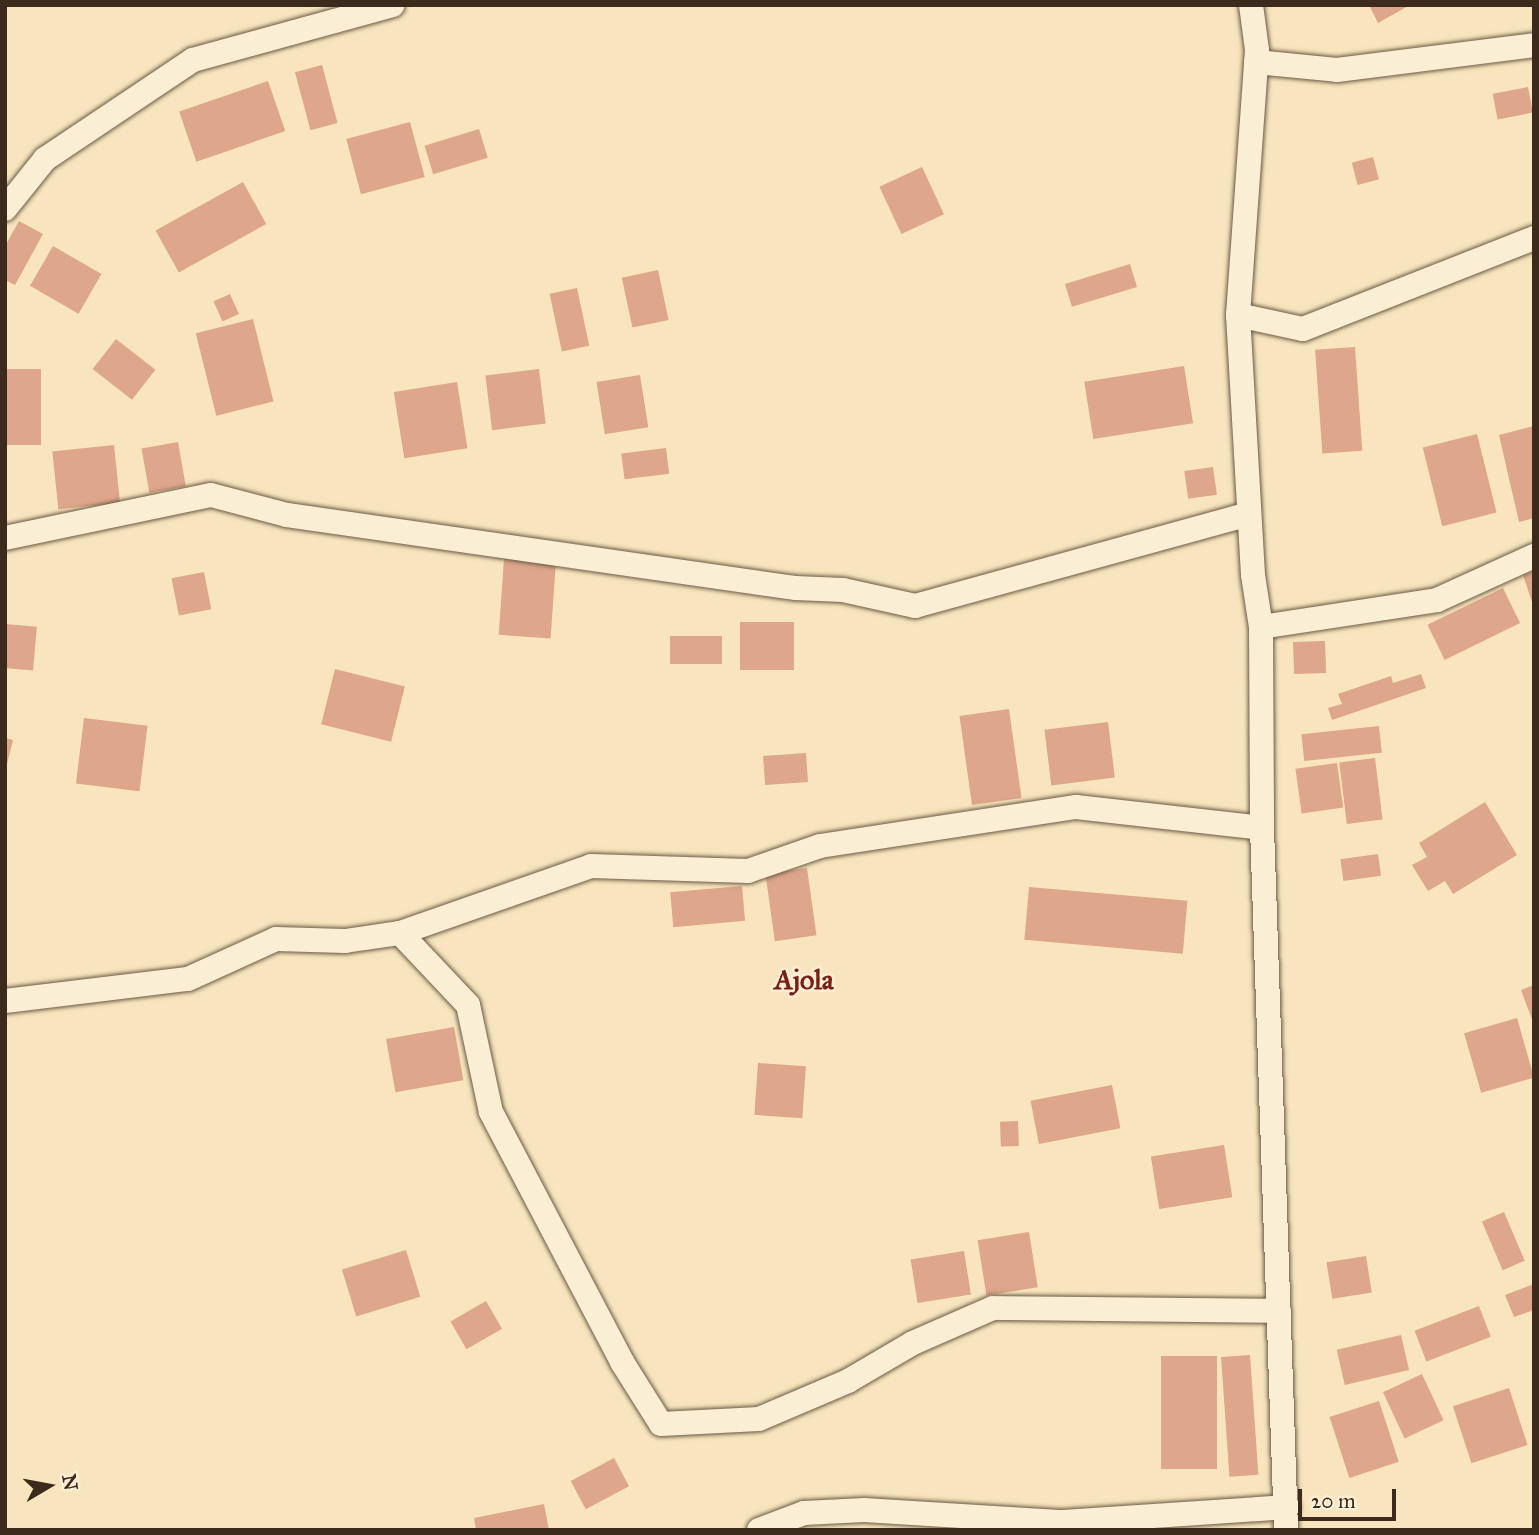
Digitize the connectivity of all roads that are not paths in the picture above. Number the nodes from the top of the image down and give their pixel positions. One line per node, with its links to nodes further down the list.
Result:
1 (393, 5): 5 (street)
2 (1251, 5): 4 (street)
3 (1534, 45): 4 (street)
4 (1256, 62): 7 (street)
5 (5, 209)
6 (1534, 238): 7 (street)
7 (1238, 315): 8 (street)
8 (1248, 514): 9 (street); 11 (street)
9 (5, 538)
10 (1534, 556): 11 (street)
11 (1261, 627): 12 (street)
12 (1262, 828): 13 (street); 15 (street)
13 (400, 933): 14 (street); 15 (street)
14 (5, 1001)
15 (1279, 1311): 16 (street)
16 (1286, 1519): 17 (street)
17 (759, 1530)

